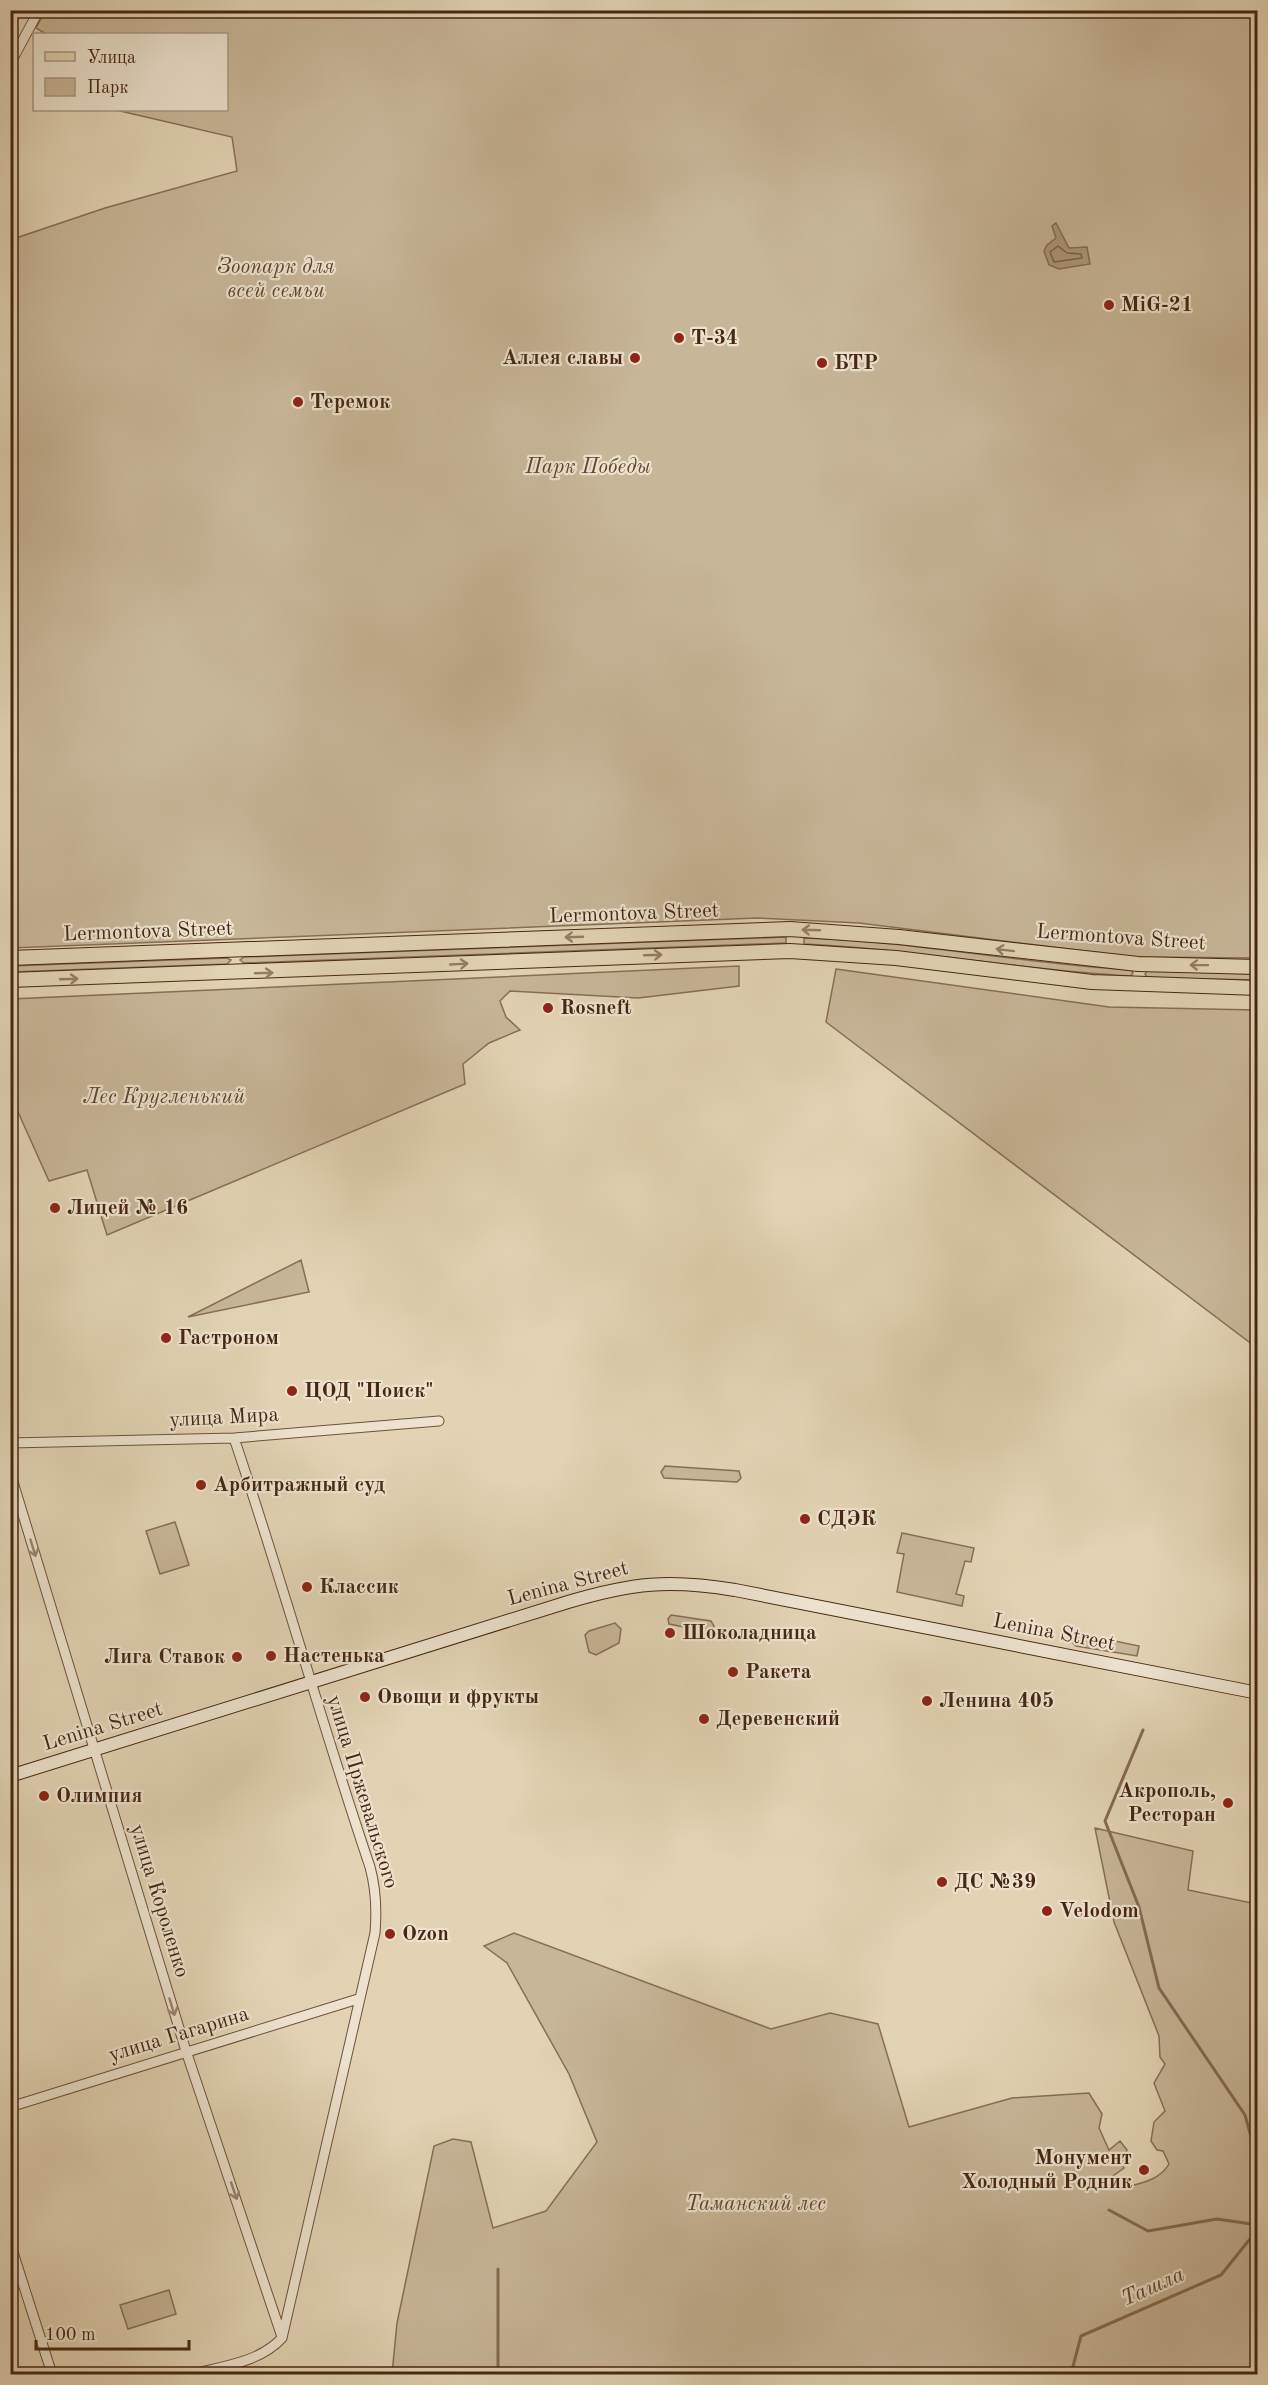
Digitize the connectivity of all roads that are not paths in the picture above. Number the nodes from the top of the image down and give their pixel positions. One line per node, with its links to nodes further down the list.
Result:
1 (39, 10): 2 (street)
2 (10, 64)
3 (234, 951): 4 (main road, Lermontova Street); 5 (main road, Lermontova Street, one-way to 3); 7 (main road)
4 (10, 958)
5 (1138, 964): 6 (main road, Lermontova Street, one-way to 5); 9 (main road)
6 (1257, 967)
7 (237, 974): 8 (main road, Lermontova Street, one-way to 7); 9 (main road, Lermontova Street, one-way to 9)
8 (10, 980)
9 (1137, 984): 10 (main road, Lermontova Street)
10 (1257, 988)
11 (439, 1422): 12 (street, улица Мира)
12 (234, 1438): 13 (street, улица Мира); 15 (street, улица Пржевальского)
13 (10, 1443)
14 (10, 1472): 17 (street, улица Короленко, one-way to 17)
15 (311, 1683): 16 (main road, Lenina Street); 17 (main road, Lenina Street); 19 (street, улица Пржевальского)
16 (1257, 1693)
17 (94, 1750): 18 (main road, Lenina Street); 20 (street, улица Короленко, one-way to 20)
18 (10, 1776)
19 (358, 1999): 20 (street, улица Гагарина); 23 (street, улица Пржевальского)
20 (186, 2051): 21 (street, улица Гагарина); 23 (street, улица Короленко, one-way to 23)
21 (10, 2107)
22 (10, 2243): 24 (street)
23 (282, 2338): 25 (street)
24 (52, 2374)
25 (193, 2374)

